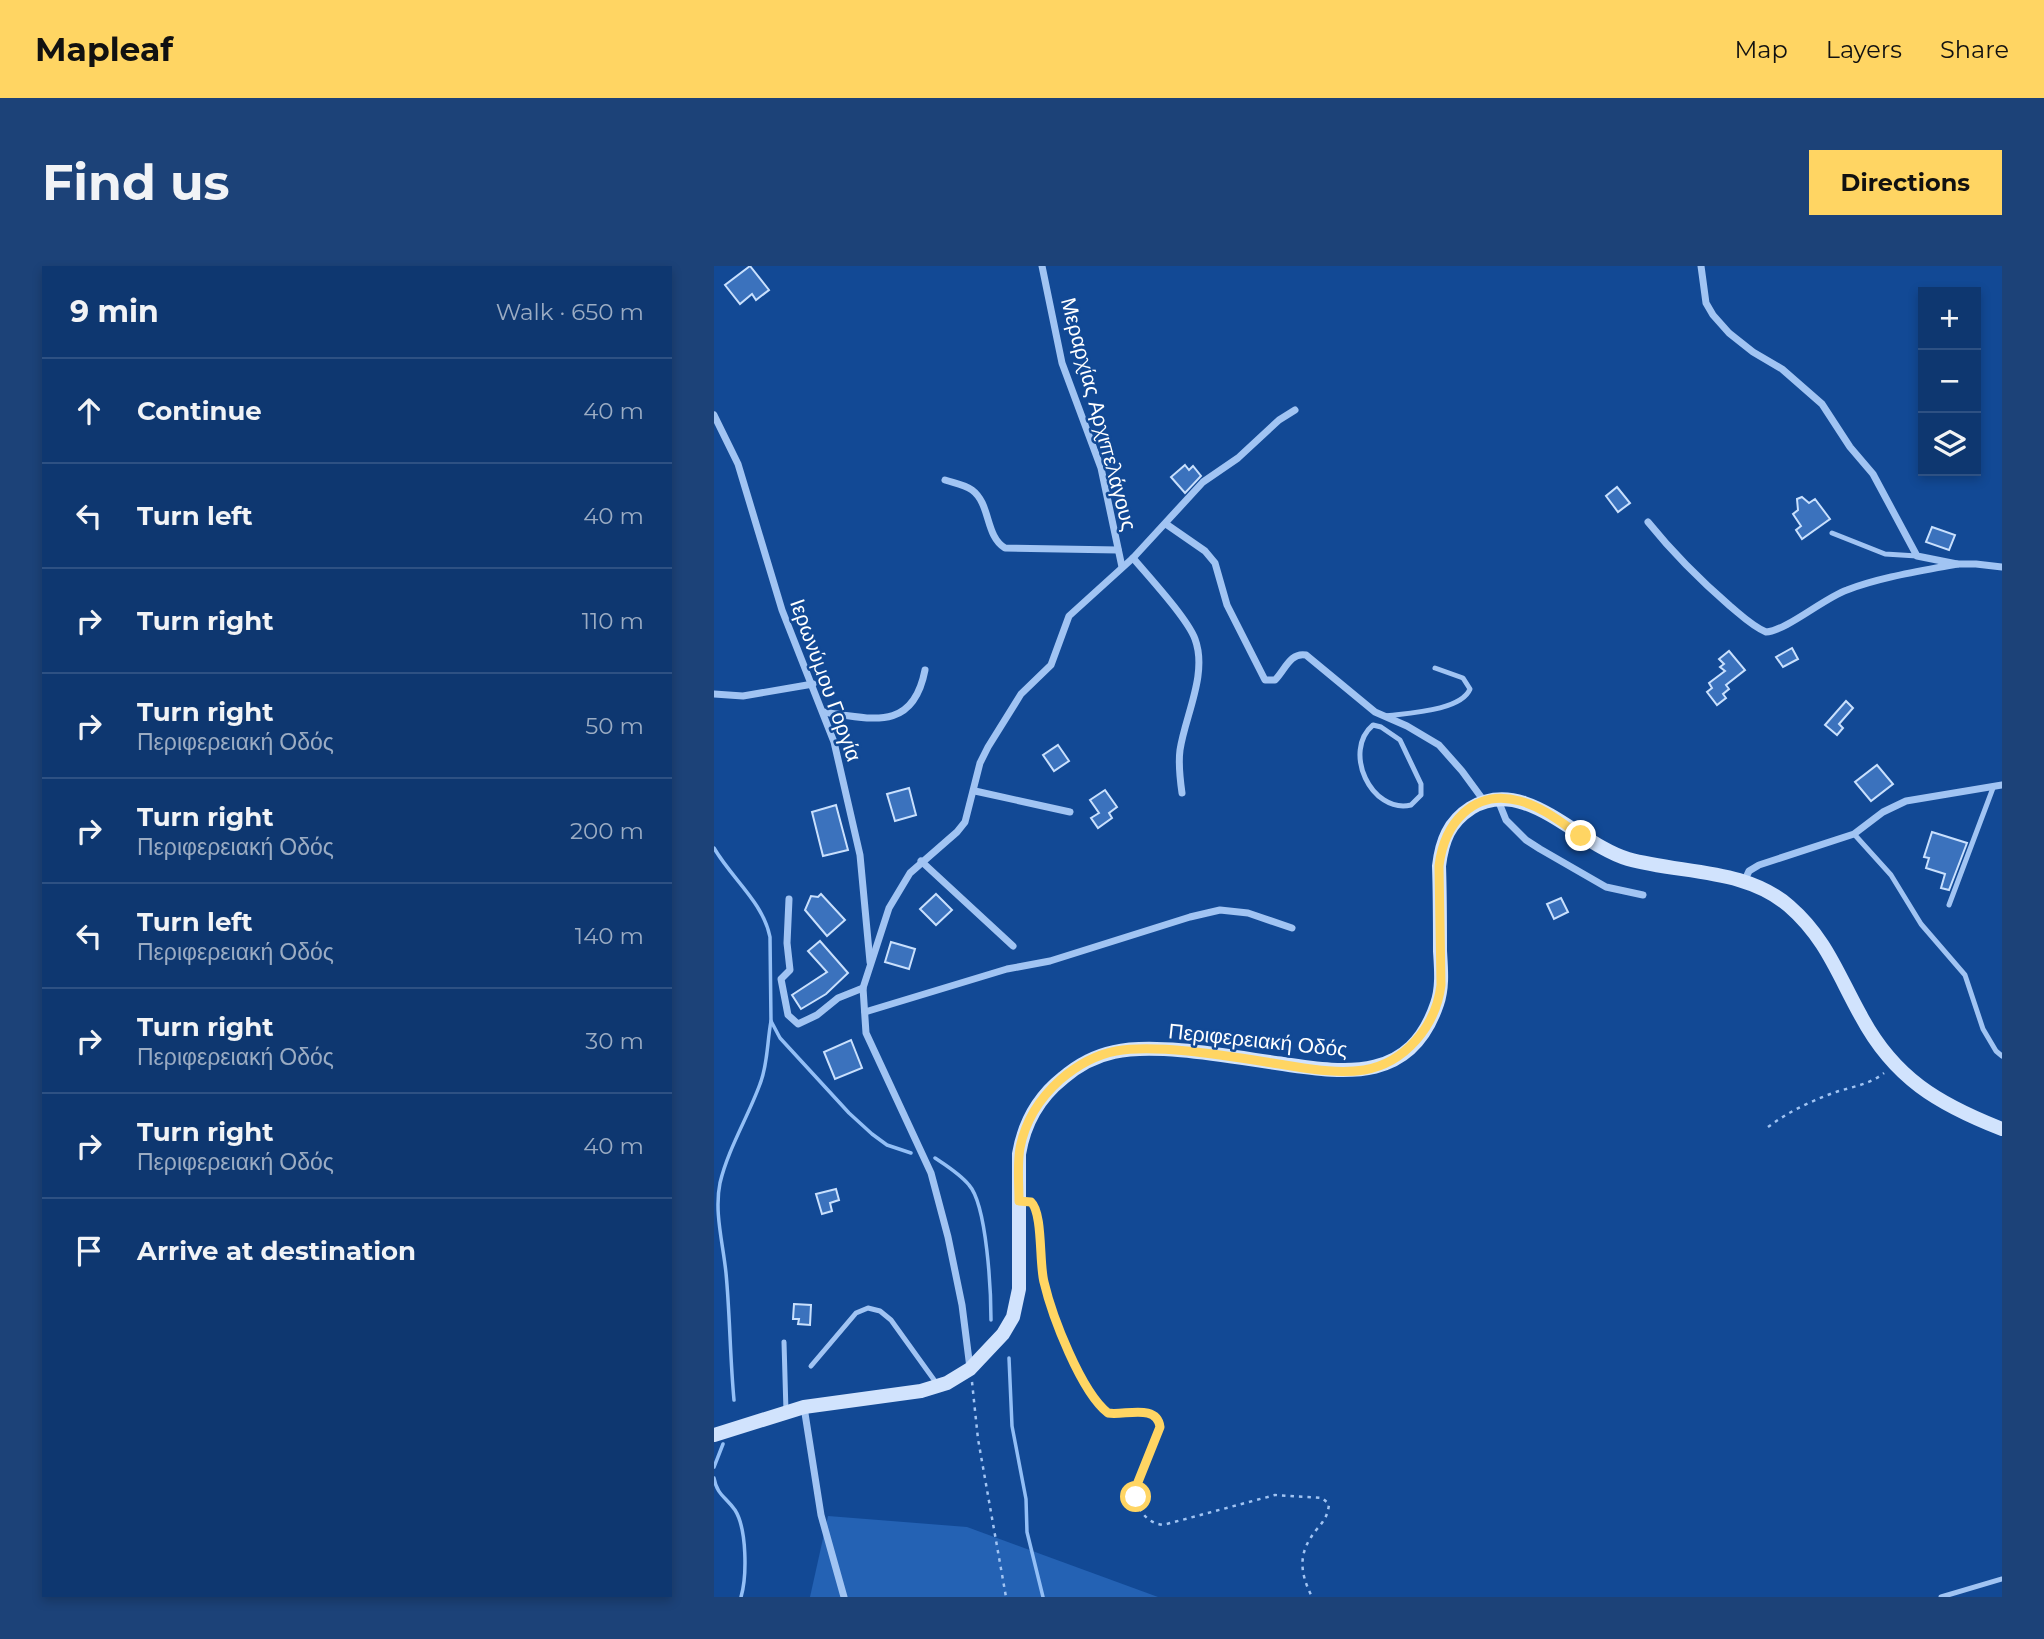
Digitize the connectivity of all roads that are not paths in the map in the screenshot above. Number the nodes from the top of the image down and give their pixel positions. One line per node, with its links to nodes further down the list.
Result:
1 (1042, 266): 9 (street, Μεραρχίας Αρχιπελάγους)
2 (1700, 266): 10 (street)
3 (1295, 410): 7 (street)
4 (714, 415): 17 (street, Ιερωνύμου Γοργία)
5 (945, 480): 9 (street)
6 (1648, 522): 12 (street)
7 (1166, 524): 11 (street); 20 (street)
8 (1832, 533): 10 (lane)
9 (1118, 550): 13 (street, Μεραρχίας Αρχιπελάγους)
10 (1917, 556): 12 (street)
11 (1133, 558): 13 (street); 26 (street)
12 (1957, 564): 14 (street)
13 (1122, 567): 25 (street)
14 (2002, 567)
15 (1434, 668): 20 (lane)
16 (925, 670): 19 (street)
17 (813, 684): 18 (street); 19 (street, Ιερωνύμου Γοργία)
18 (714, 694)
19 (823, 712): 37 (street, Ιερωνύμου Γοργία)
20 (1385, 716): 21 (street)
21 (1407, 726): 22 (lane); 27 (street)
22 (1399, 740): 22 (lane)
23 (2002, 785): 24 (street)
24 (1993, 788): 29 (street); 34 (lane)
25 (975, 790): 28 (street); 30 (street)
26 (1182, 793)
27 (1491, 800): 31 (main road); 32 (street); 44 (main road, Περιφερειακή Οδός)
28 (1070, 812)
29 (1854, 834): 31 (street); 40 (lane)
30 (921, 861): 36 (street); 37 (street)
31 (1744, 882): 41 (main road)
32 (1643, 895)
33 (789, 899): 38 (street)
34 (1950, 905)
35 (1292, 928): 39 (street)
36 (1013, 946)
37 (870, 966): 38 (street)
38 (863, 988): 39 (street)
39 (865, 1013): 44 (street)
40 (2002, 1056)
41 (2002, 1129)
42 (784, 1342): 47 (lane)
43 (811, 1366): 45 (lane)
44 (970, 1369): 45 (main road, Περιφερειακή Οδός)
45 (939, 1387): 46 (main road, Περιφερειακή Οδός)
46 (804, 1407): 47 (main road, Περιφερειακή Οδός); 50 (street)
47 (786, 1412): 48 (main road, Περιφερειακή Οδός)
48 (714, 1435)
49 (2002, 1579): 51 (lane)
50 (844, 1597)
51 (1941, 1597)

